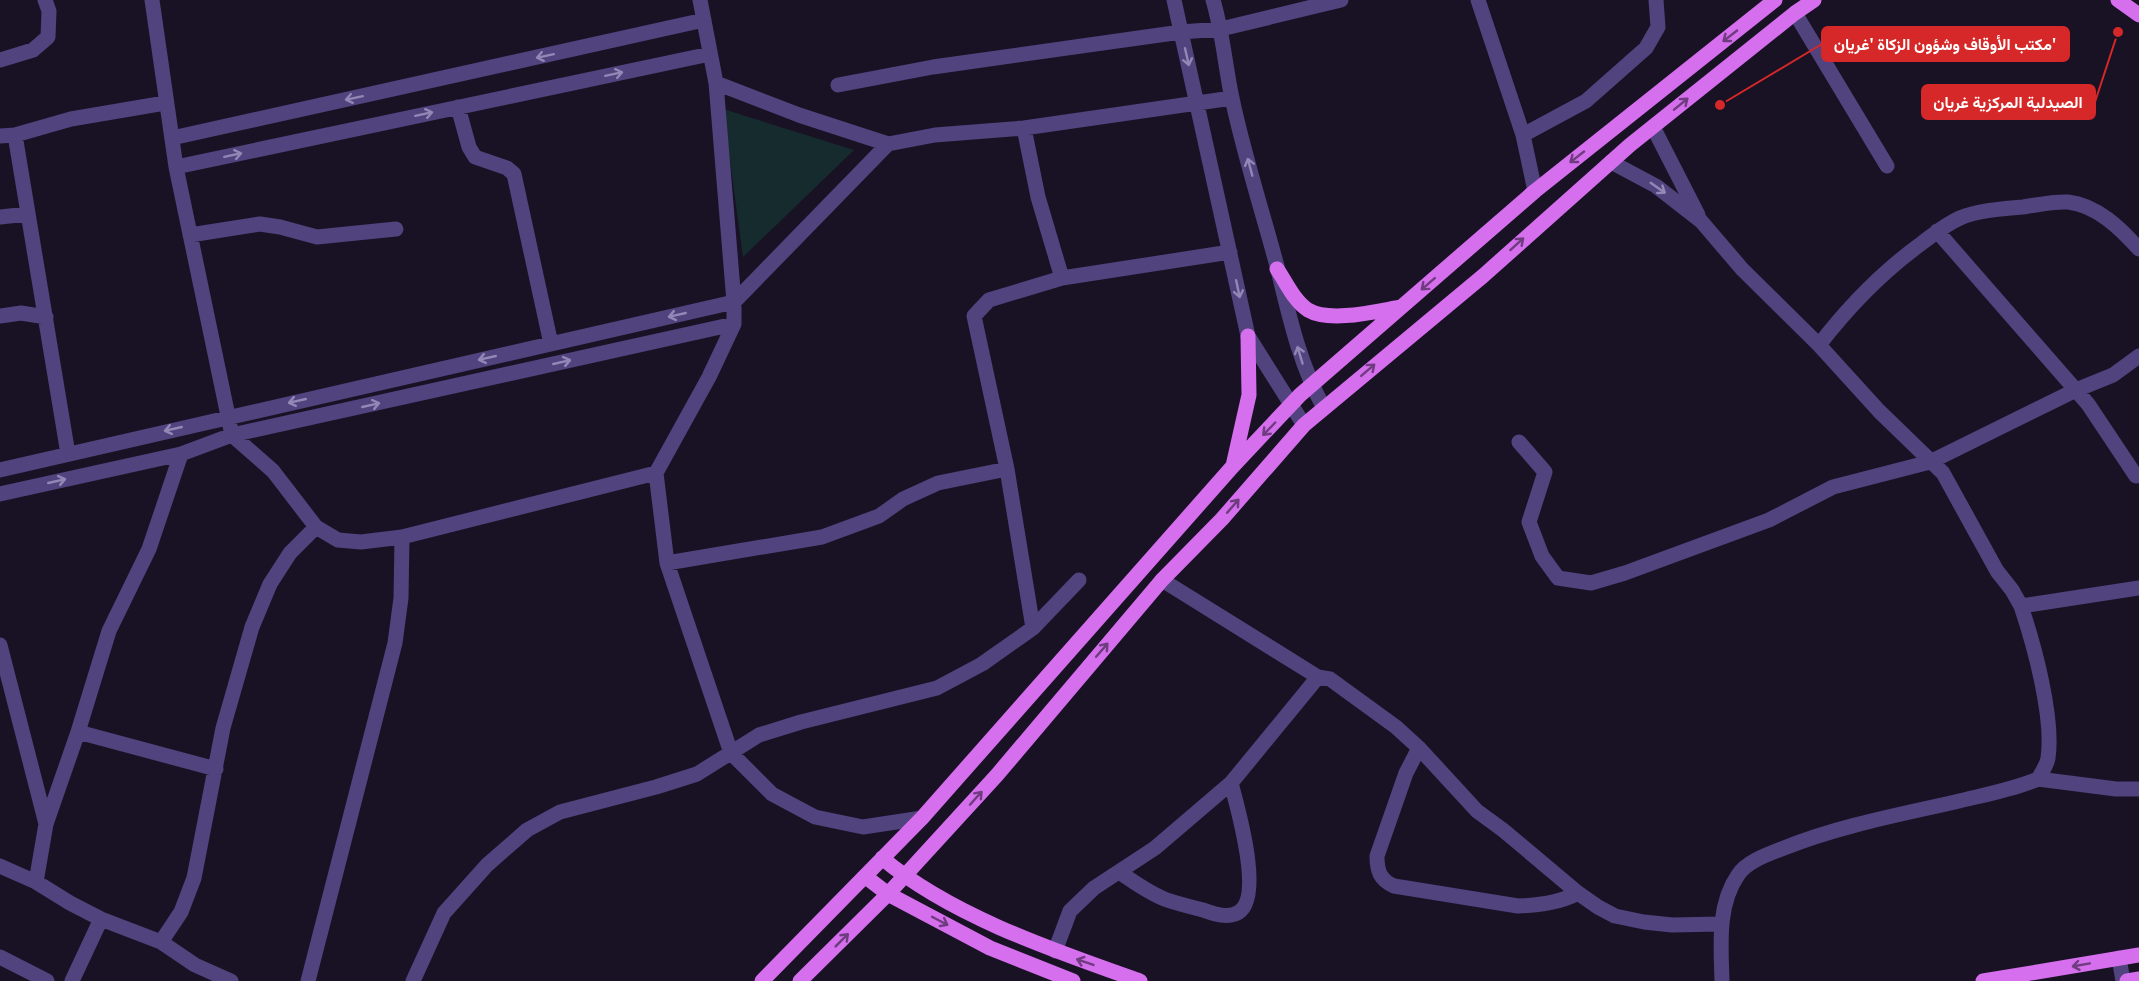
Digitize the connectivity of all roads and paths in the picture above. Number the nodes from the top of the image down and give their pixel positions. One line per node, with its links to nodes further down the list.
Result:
1 (45, 0): 18 (street)
2 (152, 0): 22 (street)
3 (700, 0): 14 (street)
4 (1174, 0): 16 (street)
5 (1214, 0): 15 (street)
6 (1341, 0): 15 (street)
7 (1478, 0): 28 (street)
8 (1656, 0): 28 (street)
9 (1775, 0): 34 (main road, one-way to 34)
10 (1814, 0): 12 (main road)
11 (2118, 0): 13 (main road)
12 (1795, 13): 25 (main road, one-way to 12); 32 (street)
13 (2139, 15)
14 (704, 21): 17 (street); 29 (street, one-way to 29)
15 (1221, 29): 16 (street); 21 (street)
16 (1181, 32): 20 (street); 23 (street, one-way to 23)
17 (710, 54): 19 (street); 24 (street, one-way to 17)
18 (0, 60)
19 (716, 83): 30 (street); 45 (street)
20 (838, 85)
21 (1232, 98): 23 (street); 43 (street, one-way to 21)
22 (165, 103): 27 (street); 29 (street)
23 (1197, 103): 26 (street); 42 (street)
24 (458, 107): 33 (street, one-way to 24); 51 (street)
25 (1653, 127): 31 (main road); 37 (street)
26 (1024, 128): 30 (street); 44 (street)
27 (7, 135): 35 (street)
28 (1522, 135): 34 (street)
29 (172, 138): 33 (street)
30 (888, 144): 45 (street)
31 (1611, 162): 37 (street, one-way to 37); 57 (main road, one-way to 31)
32 (1887, 166)
33 (176, 167): 40 (street)
34 (1535, 191): 46 (main road, one-way to 46)
35 (28, 214): 36 (street); 48 (street)
36 (0, 217)
37 (1701, 221): 52 (street)
38 (396, 230): 40 (street)
39 (1937, 231): 41 (street); 52 (street); 55 (street)
40 (190, 235): 58 (street)
41 (2139, 249)
42 (1230, 252): 44 (street); 50 (street, one-way to 50)
43 (1277, 269): 46 (main road); 54 (street, one-way to 43)
44 (1062, 278): 66 (street)
45 (734, 302): 49 (street); 51 (street, one-way to 51)
46 (1401, 307): 54 (main road)
47 (0, 316): 48 (street)
48 (46, 317): 62 (street)
49 (734, 324): 60 (street, one-way to 49); 68 (street)
50 (1248, 336): 56 (street); 65 (main road)
51 (551, 344): 58 (street, one-way to 58)
52 (1819, 345): 64 (street)
53 (2139, 357): 55 (street)
54 (1311, 385): 56 (main road); 57 (street)
55 (2076, 390): 64 (street); 69 (street)
56 (1291, 406): 59 (street); 65 (main road, one-way to 65)
57 (1324, 408): 59 (main road)
58 (230, 416): 60 (street); 62 (street, one-way to 62)
59 (1304, 425): 75 (main road, one-way to 59)
60 (232, 435): 63 (street); 71 (street)
61 (1519, 442): 64 (street)
62 (68, 454): 67 (street)
63 (181, 454): 70 (street, one-way to 63); 81 (street)
64 (1930, 462): 77 (street)
65 (1233, 466): 88 (main road)
66 (1007, 469): 73 (street); 78 (street)
67 (0, 470)
68 (656, 473): 72 (street); 73 (street)
69 (2136, 476)
70 (0, 494)
71 (316, 526): 72 (street); 84 (street)
72 (402, 537): 109 (street)
73 (667, 563): 83 (street)
74 (1079, 580): 78 (street)
75 (1162, 580): 80 (street); 94 (main road, one-way to 75)
76 (2139, 588): 77 (street)
77 (2022, 606): 85 (street)
78 (1033, 628): 83 (street)
79 (0, 645): 89 (street)
80 (1318, 676): 82 (street); 86 (street)
81 (78, 732): 84 (street); 89 (street)
82 (1419, 748): 96 (street); 96 (street)
83 (731, 753): 88 (street); 110 (street)
84 (216, 769): 100 (street)
85 (2038, 779): 87 (street); 99 (street)
86 (1231, 783): 92 (street); 92 (street)
87 (2139, 789)
88 (922, 818): 90 (main road)
89 (46, 824): 95 (street)
90 (882, 858): 93 (main road); 94 (main road)
91 (0, 866): 95 (street)
92 (1119, 872): 101 (street)
93 (866, 877): 97 (main road); 111 (main road)
94 (904, 877): 97 (main road); 101 (main road)
95 (36, 882): 98 (street)
96 (1578, 893): 99 (street)
97 (888, 894): 112 (main road, one-way to 97); 113 (main road, one-way to 113)
98 (101, 919): 100 (street); 107 (street)
99 (1721, 924): 115 (street)
100 (161, 942): 108 (street)
101 (1055, 951): 114 (main road, one-way to 101)
102 (2139, 955): 104 (main road)
103 (0, 957): 106 (street)
104 (2119, 958): 116 (main road, one-way to 116); 117 (street)
105 (2139, 979): 117 (main road)
106 (47, 981)
107 (72, 981)
108 (231, 981)
109 (308, 981)
110 (413, 981)
111 (762, 981)
112 (800, 981)
113 (1073, 981)
114 (1140, 981)
115 (1722, 981)
116 (1983, 981)
117 (2125, 981)

